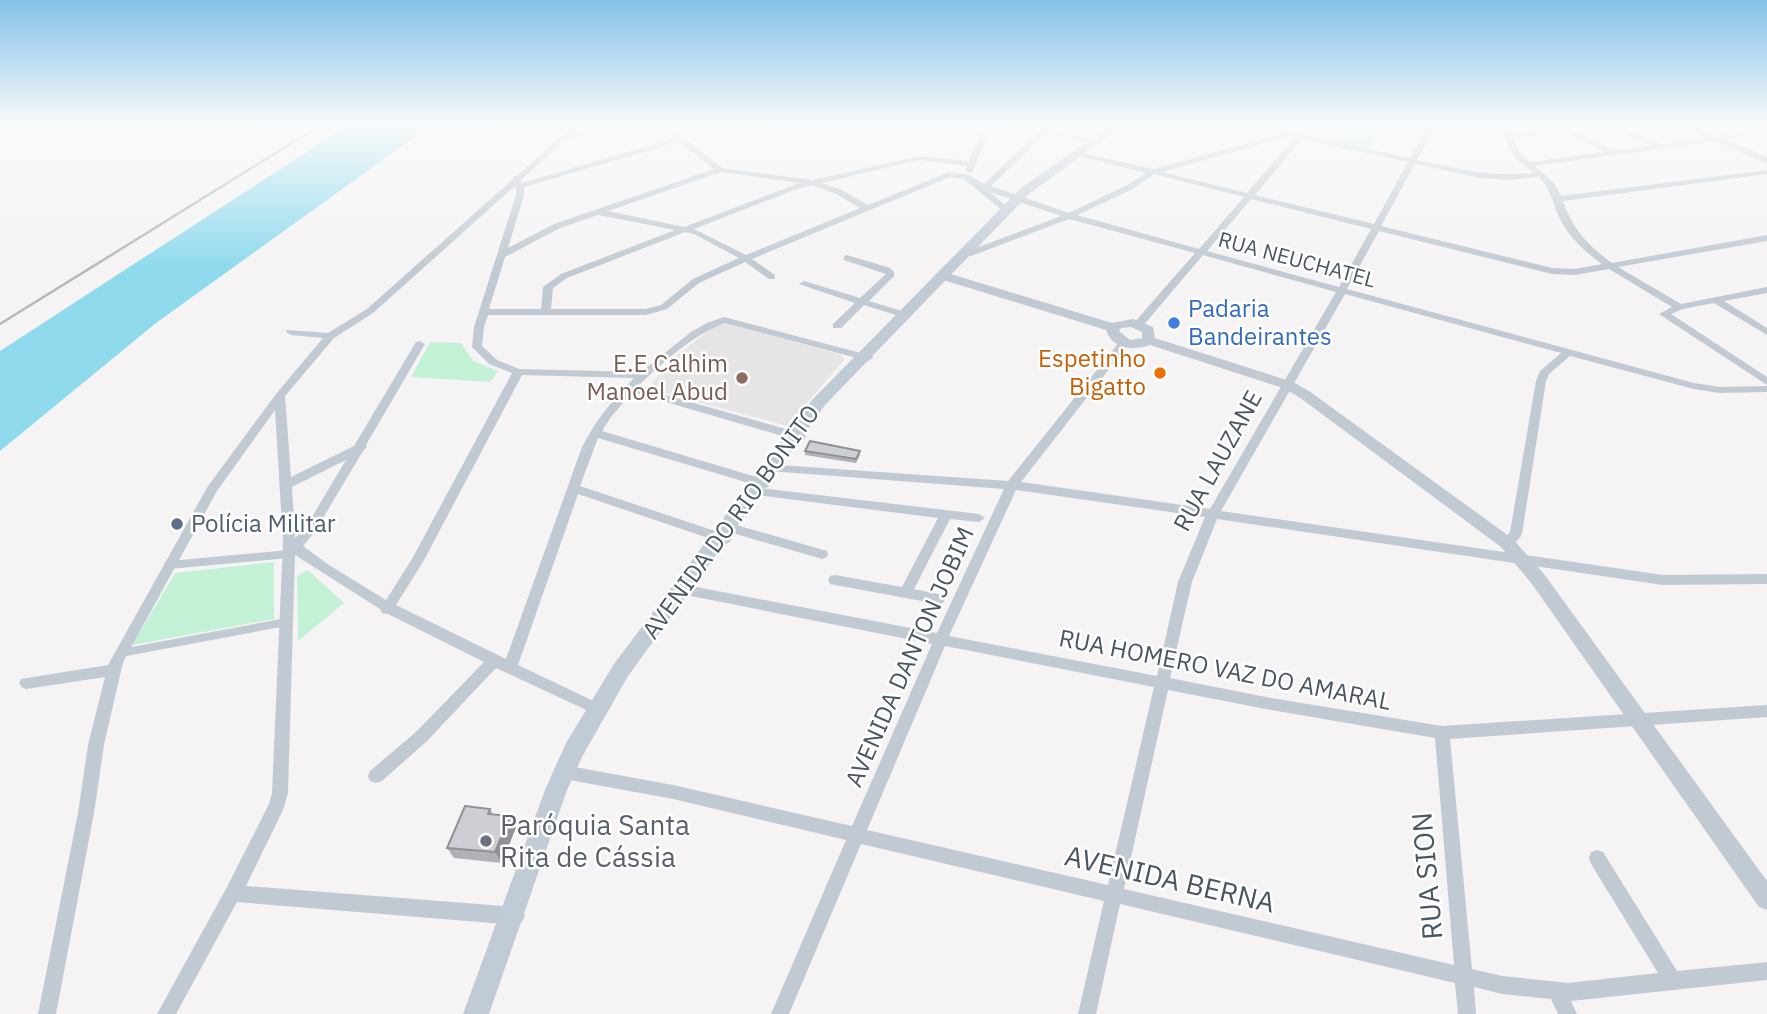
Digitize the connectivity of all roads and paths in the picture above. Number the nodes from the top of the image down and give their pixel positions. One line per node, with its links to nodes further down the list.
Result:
1 (528, 172): 19 (street)
2 (554, 172): 19 (street)
3 (713, 172): 27 (street)
4 (737, 172): 20 (street)
5 (859, 172): 20 (street)
6 (968, 172): 18 (street)
7 (997, 172): 21 (street)
8 (1056, 172): 23 (main road, AVENIDA DO RIO BONITO)
9 (1152, 172): 28 (street)
10 (1153, 172): 22 (street)
11 (1265, 172): 22 (street)
12 (1407, 172): 30 (street, RUA LAUZANE)
13 (1469, 172): 17 (street)
14 (1536, 172): 17 (street)
15 (1765, 172): 24 (street)
16 (949, 174): 18 (street); 25 (street)
17 (1539, 175): 24 (street)
18 (966, 177): 21 (street)
19 (518, 182): 36 (street); 56 (street)
20 (815, 183): 25 (street); 31 (street)
21 (981, 187): 23 (street, RUA NEUCHATEL); 26 (street)
22 (1246, 196): 30 (street); 34 (street)
23 (1021, 199): 26 (main road, AVENIDA DO RIO BONITO); 28 (street, RUA NEUCHATEL); 29 (main road, AVENIDA DO RIO BONITO)
24 (1558, 199): 39 (street)
25 (867, 208): 37 (street)
26 (1006, 209): 29 (main road, AVENIDA DO RIO BONITO)
27 (596, 211): 31 (street); 36 (street)
28 (1069, 216): 32 (street); 34 (street, RUA NEUCHATEL)
29 (992, 227): 32 (street); 35 (main road, AVENIDA DO RIO BONITO); 40 (main road, AVENIDA DO RIO BONITO)
30 (1376, 227): 39 (street); 43 (street, RUA LAUZANE)
31 (684, 228): 37 (street); 49 (street)
32 (1012, 237): 35 (street)
33 (1767, 238): 39 (street)
34 (1201, 252): 43 (street, RUA NEUCHATEL); 51 (street)
35 (968, 254): 40 (main road, AVENIDA DO RIO BONITO)
36 (500, 256): 48 (street)
37 (746, 258): 41 (street); 49 (street)
38 (847, 258): 46 (street)
39 (1611, 265): 47 (street)
40 (944, 276): 50 (main road, AVENIDA DO RIO BONITO); 53 (street); 61 (main road, AVENIDA DO RIO BONITO)
41 (772, 277)
42 (804, 284): 46 (street)
43 (1342, 290): 60 (street, RUA NEUCHATEL); 65 (street, RUA LAUZANE)
44 (1764, 290): 45 (street)
45 (1715, 300): 47 (street); 55 (street)
46 (863, 302): 50 (street); 52 (street)
47 (1680, 307): 64 (street)
48 (483, 312): 49 (street); 62 (street)
49 (546, 312)
50 (902, 314): 61 (main road, AVENIDA DO RIO BONITO)
51 (1138, 324): 53 (street); 57 (street)
52 (837, 326)
53 (1113, 328): 58 (street)
54 (291, 332): 56 (street)
55 (1767, 332)
56 (331, 336): 68 (street)
57 (1149, 340): 58 (street); 65 (street)
58 (1124, 343): 76 (street, AVENIDA DANTON JOBIM)
59 (420, 344): 73 (street)
60 (1568, 352): 67 (street); 83 (street)
61 (865, 357): 63 (street); 72 (main road, AVENIDA DO RIO BONITO)
62 (518, 372): 63 (street); 93 (street)
63 (645, 375): 66 (street)
64 (1767, 382)
65 (1288, 384): 79 (street, RUA LAUZANE); 83 (street)
66 (629, 388): 71 (street); 72 (street)
67 (1767, 389)
68 (280, 396): 69 (street); 70 (street)
69 (257, 426): 70 (street); 86 (street)
70 (282, 427): 75 (street)
71 (595, 433): 74 (street); 77 (street)
72 (796, 436): 74 (main road, AVENIDA DO RIO BONITO)
73 (361, 447): 75 (street); 82 (street)
74 (763, 481): 76 (street); 78 (street); 81 (main road, AVENIDA DO RIO BONITO)
75 (286, 485): 82 (street)
76 (1012, 485): 79 (street); 95 (street, AVENIDA DANTON JOBIM)
77 (575, 488): 81 (street); 98 (street)
78 (946, 514): 80 (street); 91 (street)
79 (1213, 514): 83 (street); 100 (street, RUA LAUZANE)
80 (979, 518)
81 (726, 535): 84 (street); 90 (main road, AVENIDA DO RIO BONITO)
82 (291, 547): 85 (street); 86 (street); 87 (street)
83 (1514, 550): 88 (street); 104 (street)
84 (822, 554)
85 (310, 558): 87 (street); 93 (street)
86 (169, 565): 96 (street)
87 (288, 571): 94 (street)
88 (1767, 579)
89 (835, 580): 91 (street)
90 (684, 590): 95 (street, RUA HOMERO VAZ DO AMARAL); 102 (main road, AVENIDA DO RIO BONITO); 106 (main road, AVENIDA DO RIO BONITO)
91 (906, 593): 92 (street)
92 (938, 599)
93 (387, 609): 97 (street)
94 (286, 622): 96 (street); 110 (street)
95 (941, 639): 100 (street, RUA HOMERO VAZ DO AMARAL); 108 (street, AVENIDA DANTON JOBIM)
96 (121, 653): 99 (street)
97 (495, 660): 98 (street); 107 (street)
98 (510, 667): 102 (street)
99 (113, 670): 101 (street); 118 (street)
100 (1162, 682): 105 (street, RUA HOMERO VAZ DO AMARAL); 111 (street, RUA LAUZANE)
101 (26, 683)
102 (597, 709): 106 (main road, AVENIDA DO RIO BONITO)
103 (1767, 711): 104 (street, RUA HOMERO VAZ DO AMARAL)
104 (1639, 719): 105 (street, RUA HOMERO VAZ DO AMARAL); 112 (street)
105 (1442, 733): 115 (street, RUA SION)
106 (570, 773): 108 (street, AVENIDA BERNA); 113 (main road, AVENIDA DO RIO BONITO)
107 (376, 776)
108 (856, 835): 111 (street, AVENIDA BERNA); 122 (street, AVENIDA DANTON JOBIM)
109 (1597, 858): 116 (street)
110 (233, 892): 113 (street); 119 (street)
111 (1112, 894): 115 (street, AVENIDA BERNA); 123 (street, RUA LAUZANE)
112 (1767, 899)
113 (517, 916): 120 (main road, AVENIDA DO RIO BONITO); 121 (main road, AVENIDA DO RIO BONITO)
114 (1767, 971): 116 (street, AVENIDA BERNA)
115 (1462, 977): 117 (street, AVENIDA BERNA); 124 (street, RUA SION)
116 (1672, 980): 117 (street, AVENIDA BERNA)
117 (1556, 992): 125 (street)
118 (47, 1014)
119 (166, 1014)
120 (476, 1014)
121 (487, 1014)
122 (780, 1014)
123 (1087, 1014)
124 (1467, 1014)
125 (1568, 1014)

